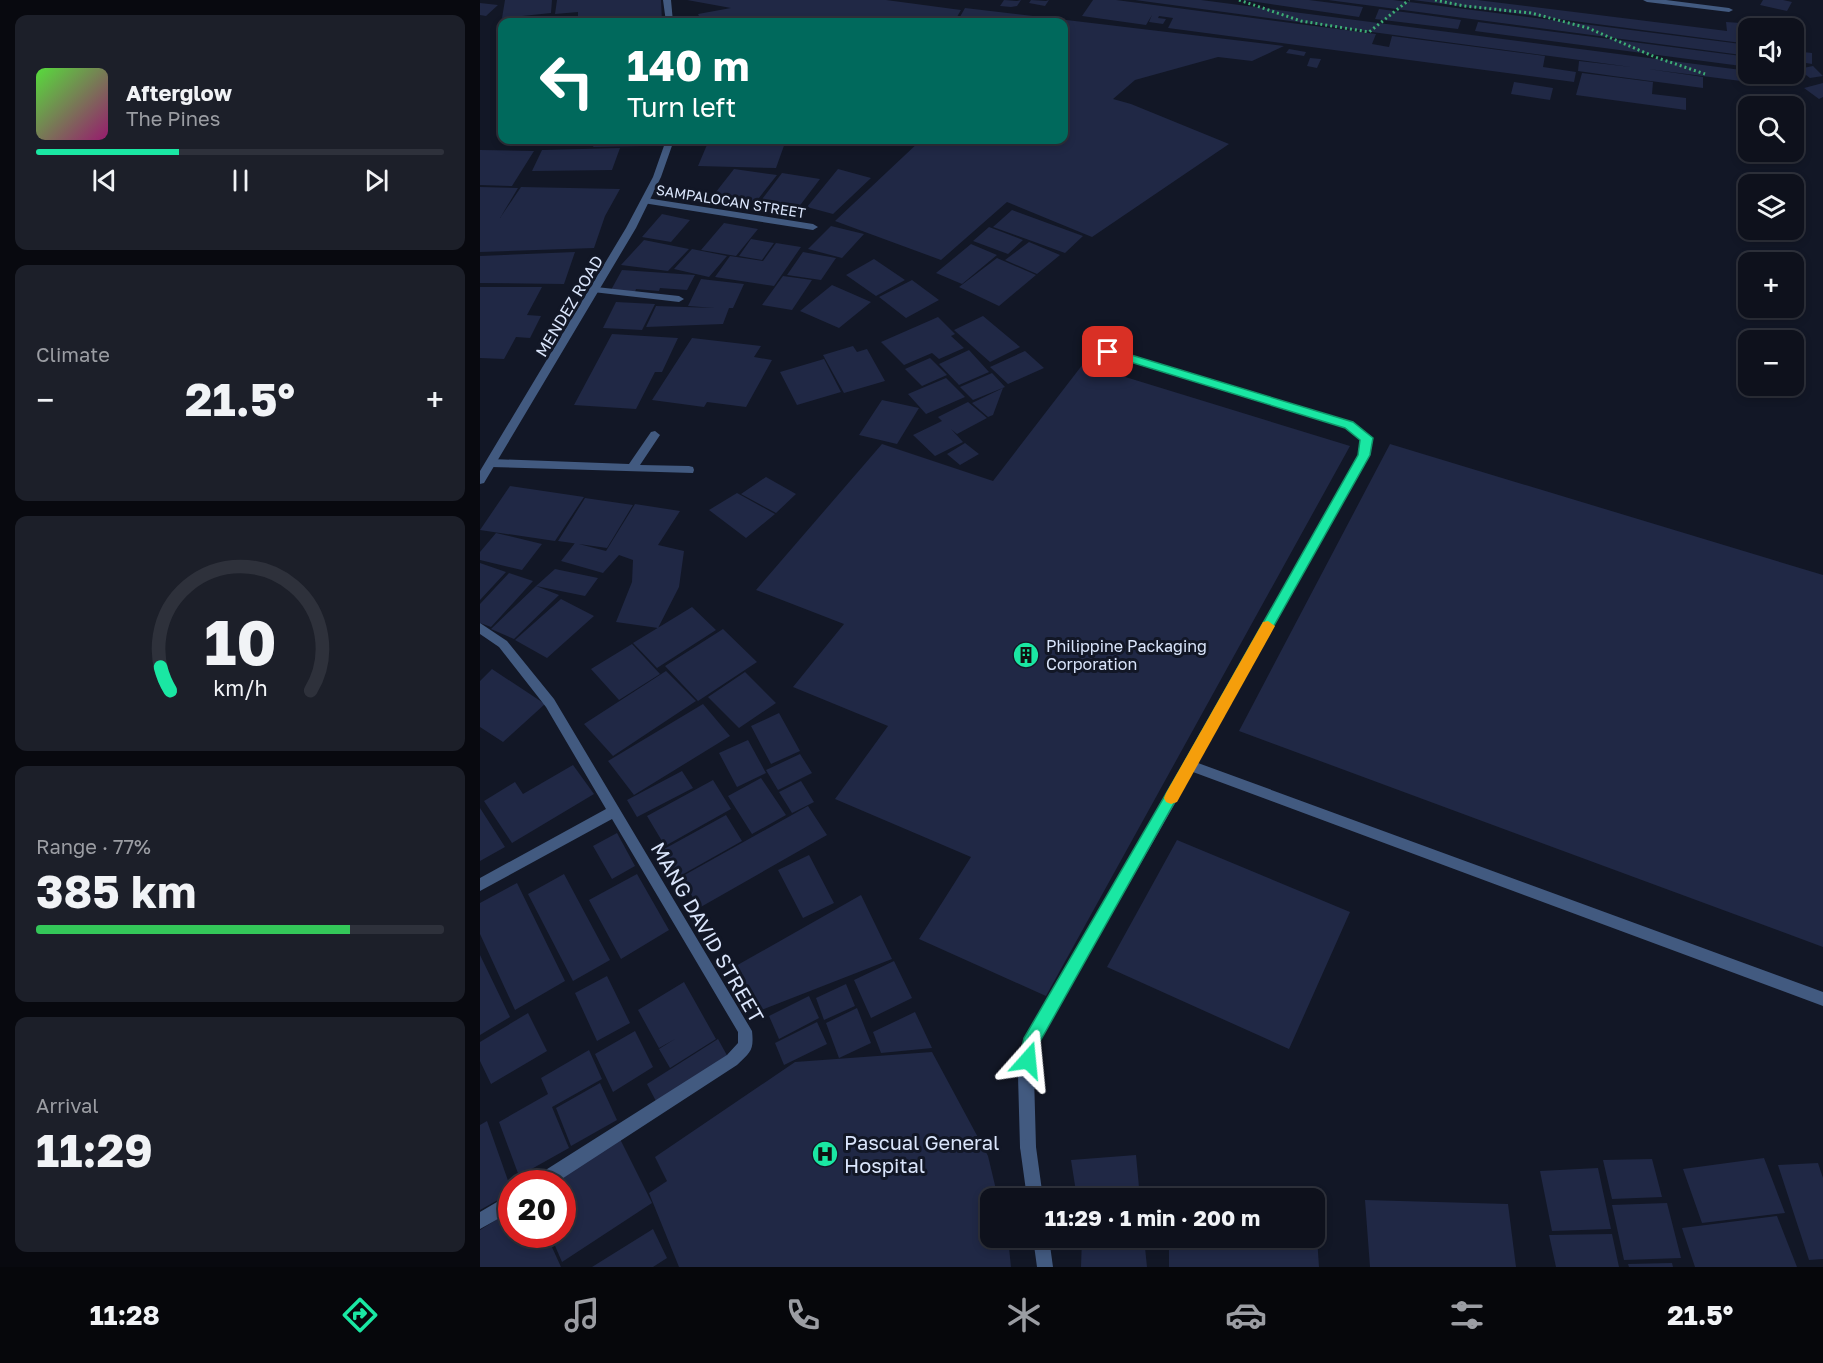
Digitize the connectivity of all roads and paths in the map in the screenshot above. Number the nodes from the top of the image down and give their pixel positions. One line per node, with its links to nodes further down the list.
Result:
1 (667, 0): 7 (street)
2 (1239, 0): 3 (path)
3 (1409, 0)
4 (1435, 0): 8 (path)
5 (1647, 0): 6 (street)
6 (1729, 10)
7 (669, 18)
8 (1705, 74)
9 (668, 144): 10 (street, MENDEZ ROAD)
10 (646, 201): 11 (street, SAMPALOCAN STREET); 12 (street, MENDEZ ROAD)
11 (813, 227)
12 (596, 290): 13 (street); 16 (street, MENDEZ ROAD)
13 (679, 299)
14 (1086, 345): 21 (street)
15 (655, 435): 17 (street)
16 (491, 463): 17 (street); 19 (street, MENDEZ ROAD)
17 (633, 467): 18 (street)
18 (688, 470)
19 (480, 480)
20 (480, 628): 22 (street, MANG DAVID STREET)
21 (1190, 765): 24 (street); 26 (street)
22 (613, 812): 23 (street); 25 (street, MANG DAVID STREET)
23 (480, 885)
24 (1823, 999)
25 (561, 1170)
26 (1034, 1188)
27 (498, 1210): 28 (street)
28 (480, 1221)
29 (1042, 1248): 30 (street)
30 (1045, 1267)

